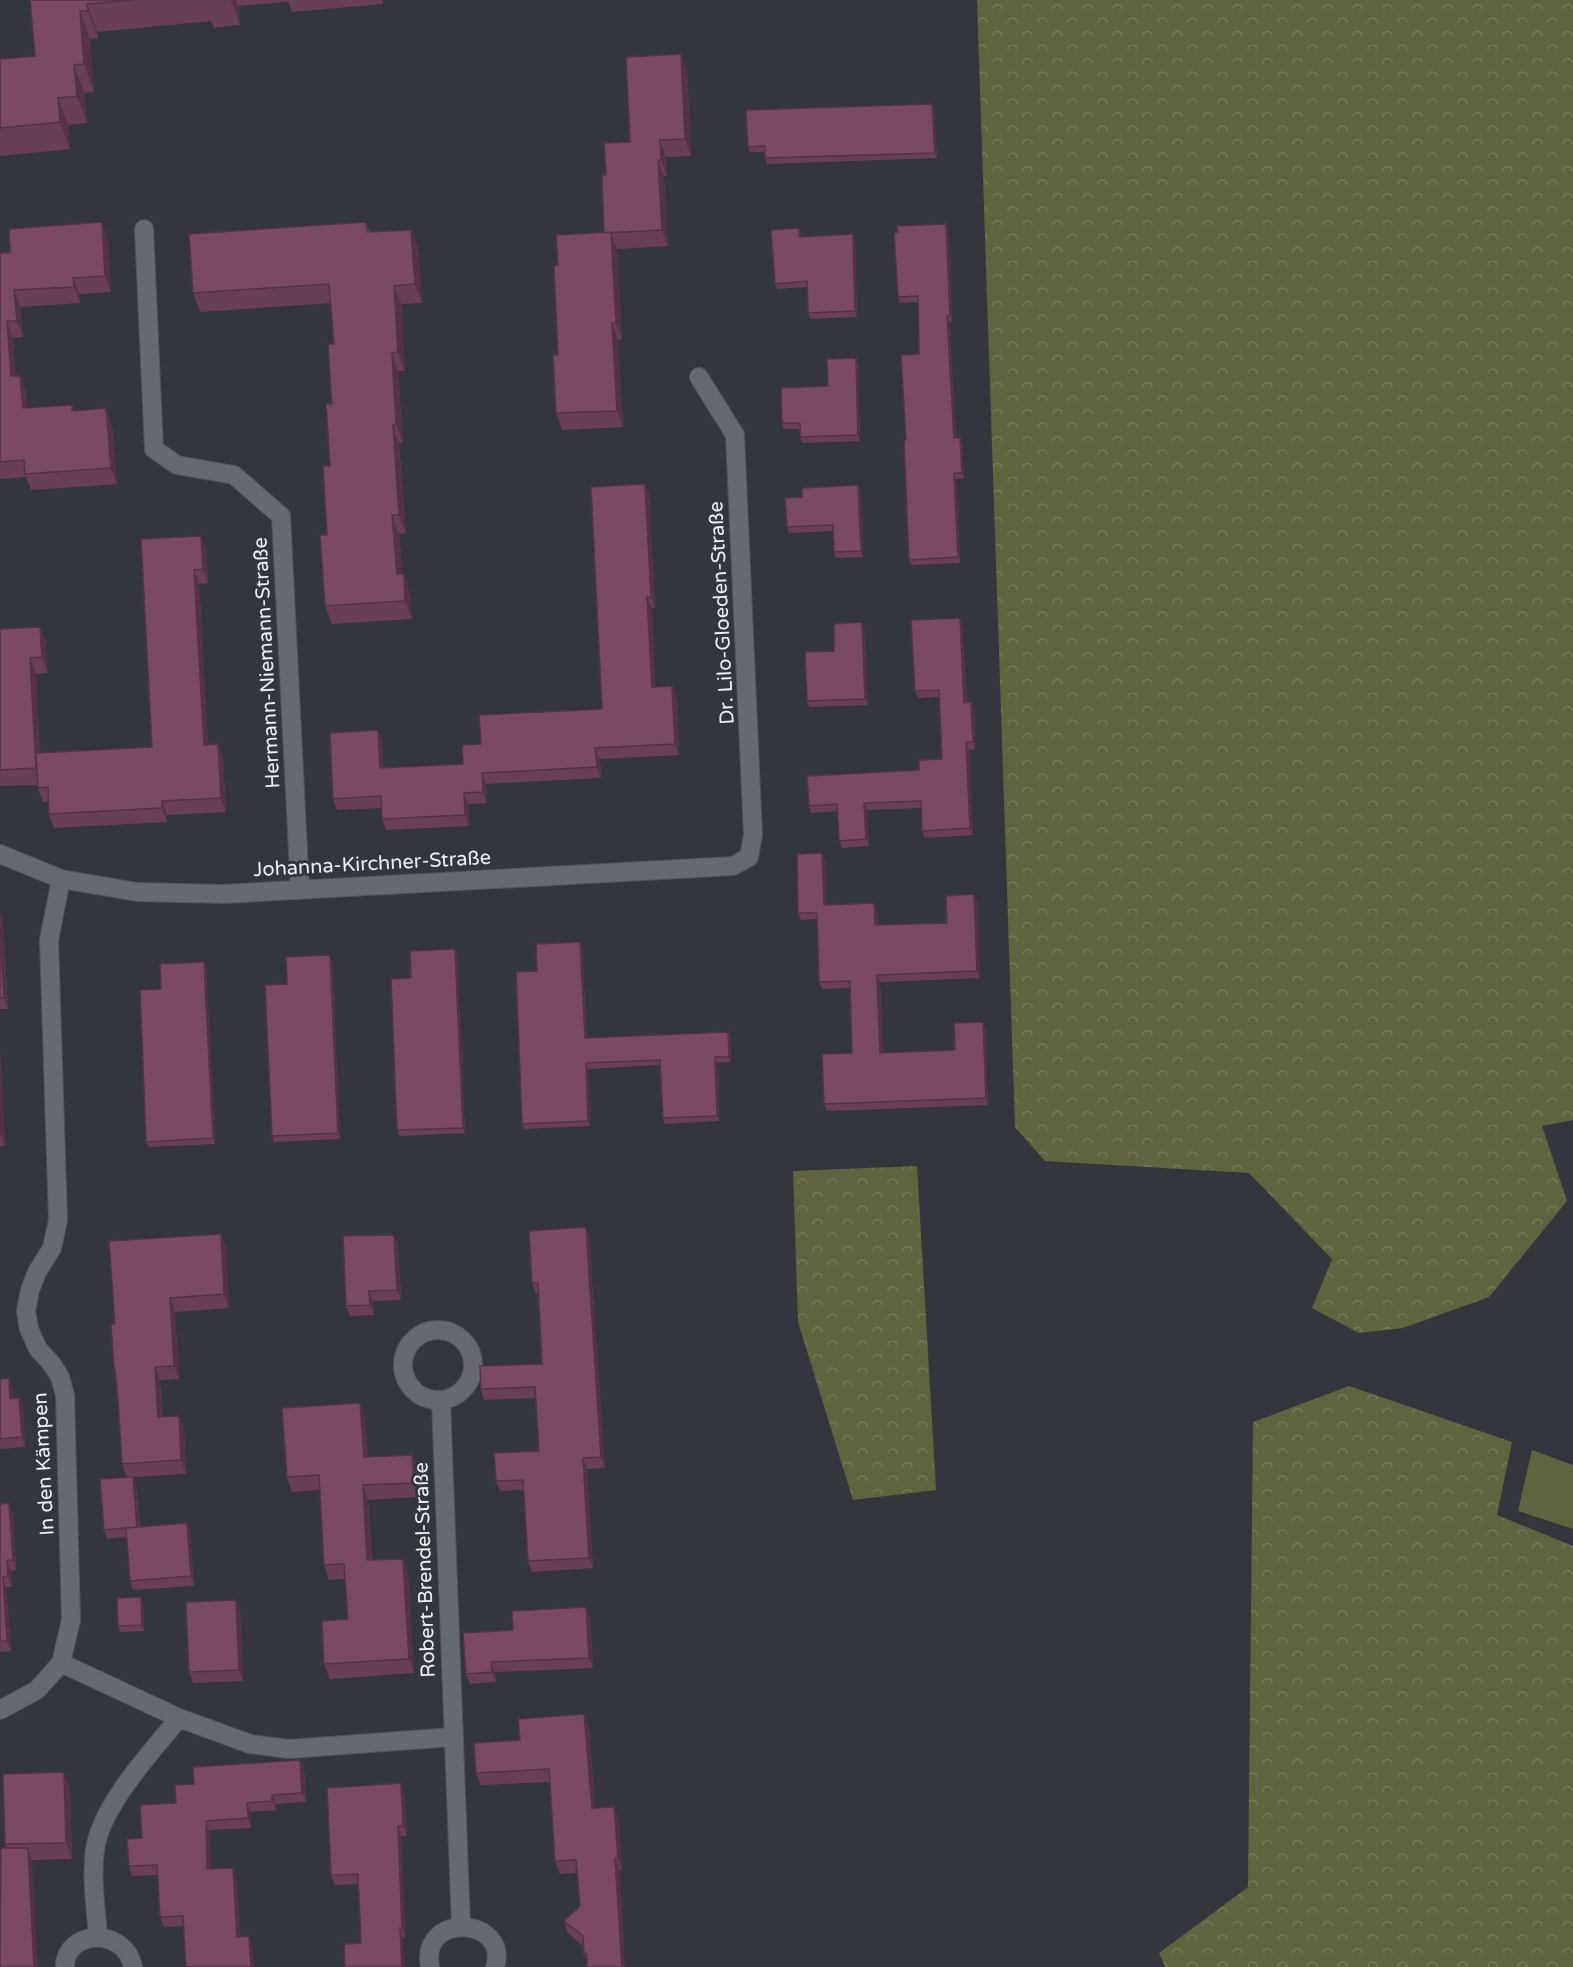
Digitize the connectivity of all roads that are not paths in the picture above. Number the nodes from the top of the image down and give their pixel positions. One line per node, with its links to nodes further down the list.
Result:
1 (144, 229): 6 (street, Hermann-Niemann-Straße)
2 (699, 377): 4 (street, Dr. Lilo-Gloeden-Straße)
3 (0, 854): 5 (street, Johanna-Kirchner-Straße)
4 (749, 857): 6 (street, Johanna-Kirchner-Straße)
5 (61, 879): 6 (street, Johanna-Kirchner-Straße); 8 (street, In den Kämpen)
6 (300, 890)
7 (441, 1401): 11 (street, Robert-Brendel-Straße)
8 (61, 1663): 9 (street, In den Kämpen); 10 (street)
9 (0, 1710)
10 (179, 1718): 11 (street); 13 (street)
11 (453, 1737): 12 (street, Robert-Brendel-Straße)
12 (461, 1925): 16 (street); 17 (street)
13 (98, 1937): 14 (street); 15 (street)
14 (65, 1967)
15 (133, 1967)
16 (429, 1967)
17 (495, 1967)

